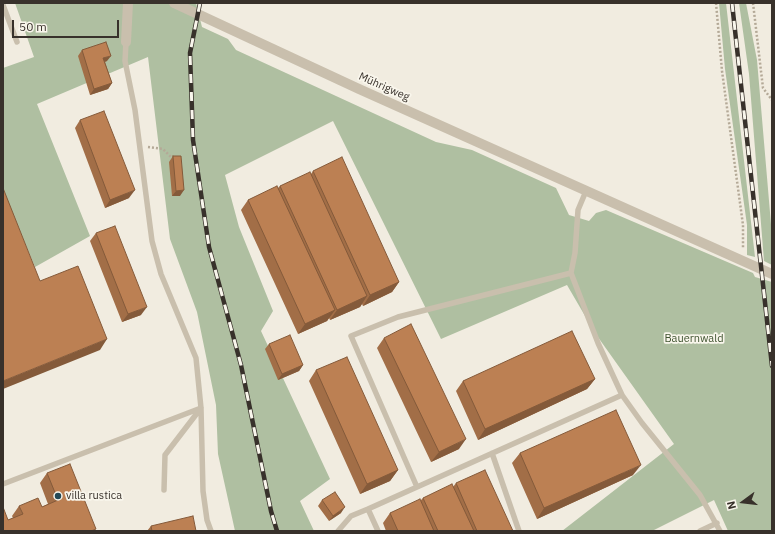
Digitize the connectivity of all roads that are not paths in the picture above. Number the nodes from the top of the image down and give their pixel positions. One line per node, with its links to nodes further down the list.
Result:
1 (128, 3): 5 (street)
2 (174, 3): 6 (street, Mührigweg)
3 (3, 5): 4 (lane)
4 (17, 42)
5 (126, 42): 10 (lane)
6 (586, 191): 7 (lane); 8 (street, Mührigweg)
7 (571, 273): 9 (lane); 13 (lane)
8 (772, 274)
9 (622, 395): 11 (lane); 16 (lane)
10 (201, 408): 12 (lane); 14 (lane); 17 (lane)
11 (492, 452): 13 (lane); 20 (lane)
12 (3, 484)
13 (417, 487): 15 (lane)
14 (164, 490)
15 (368, 509): 18 (lane); 19 (lane)
16 (717, 523): 21 (lane); 22 (lane)
17 (211, 531)
18 (338, 531)
19 (378, 531)
20 (519, 531)
21 (700, 531)
22 (720, 531)

